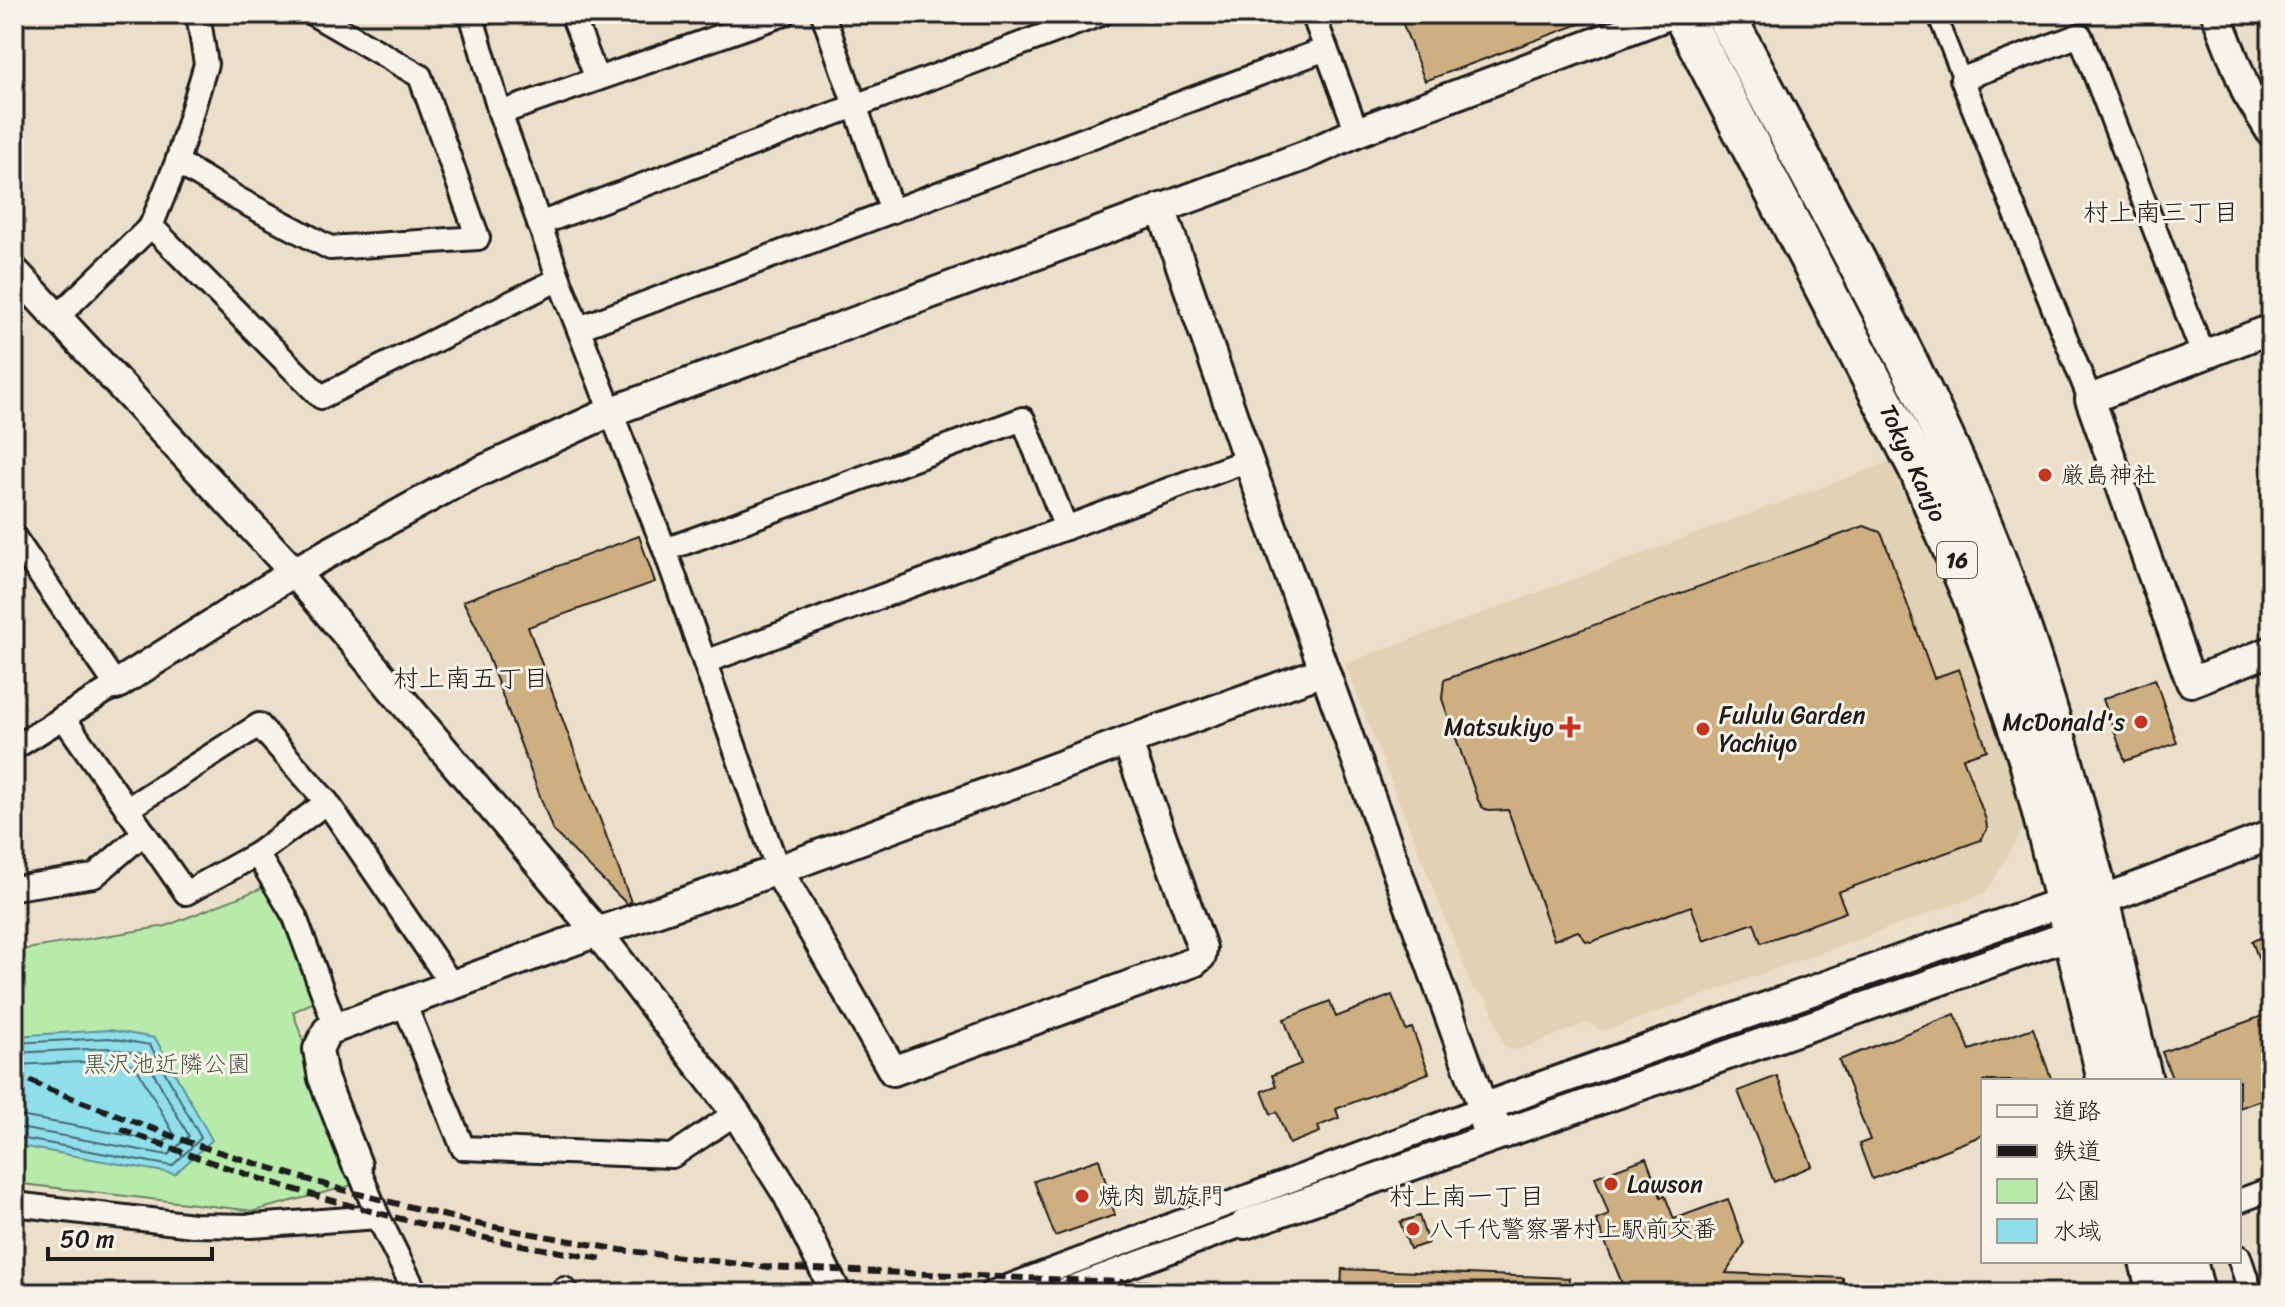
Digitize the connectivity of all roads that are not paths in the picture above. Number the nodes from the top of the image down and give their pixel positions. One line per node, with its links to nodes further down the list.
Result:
1 (198, 14): 21 (street)
2 (313, 14): 21 (street)
3 (471, 14): 18 (street)
4 (572, 14): 15 (street)
5 (784, 14): 15 (street)
6 (823, 14): 17 (street)
7 (1101, 14): 17 (street)
8 (1313, 14): 14 (street)
9 (1671, 14): 19 (street)
10 (1682, 14): 53 (highway, Tokyo Kanjo / 16)
11 (1725, 14): 53 (highway, Tokyo Kanjo / 16)
12 (1936, 14): 16 (street)
13 (2216, 14): 20 (street)
14 (1326, 49): 19 (street); 23 (street)
15 (597, 79): 18 (street)
16 (1962, 79): 31 (street); 32 (street)
17 (855, 107): 23 (street); 24 (street)
18 (500, 113): 24 (street)
19 (1357, 132): 22 (street)
20 (2271, 132)
21 (177, 162): 25 (street)
22 (1161, 208): 33 (street); 34 (street)
23 (892, 211): 29 (street)
24 (539, 224): 27 (street)
25 (151, 226): 27 (street); 28 (street)
26 (14, 271): 28 (street)
27 (559, 279): 29 (street)
28 (57, 317): 38 (street)
29 (579, 328): 33 (street)
30 (2271, 329): 31 (street)
31 (2204, 357): 32 (street)
32 (2090, 399): 39 (street)
33 (610, 412): 37 (street); 38 (street)
34 (1248, 460): 35 (street); 41 (street)
35 (1066, 528): 37 (street); 40 (street)
36 (14, 537): 42 (street)
37 (665, 550): 40 (street)
38 (294, 572): 42 (street); 54 (street)
39 (2271, 651)
40 (705, 662): 51 (street)
41 (1324, 671): 44 (street); 60 (street)
42 (116, 685): 43 (street)
43 (63, 717): 45 (street); 47 (street)
44 (1127, 741): 51 (street); 51 (street)
45 (14, 748)
46 (327, 802): 47 (street); 50 (street); 55 (street)
47 (127, 809): 48 (street)
48 (144, 833): 50 (street); 52 (street)
49 (2271, 835): 53 (street)
50 (257, 854): 57 (street)
51 (778, 870): 54 (street)
52 (14, 888)
53 (2078, 913): 58 (highway, Tokyo Kanjo / 16); 59 (highway, Tokyo Kanjo / 16); 60 (street); 62 (street)
54 (597, 932): 55 (street); 61 (street)
55 (452, 985): 56 (street)
56 (404, 1003): 57 (street); 61 (street)
57 (336, 1028): 63 (street)
58 (2107, 1079)
59 (2142, 1079)
60 (1483, 1108): 62 (street); 74 (street)
61 (736, 1113): 73 (street)
62 (1495, 1138): 68 (street)
63 (357, 1165): 67 (street)
64 (2271, 1189): 65 (street)
65 (2241, 1200)
66 (14, 1204): 67 (street)
67 (378, 1217): 72 (street)
68 (1245, 1224): 75 (street)
69 (2150, 1263): 76 (highway)
70 (2188, 1263): 77 (highway)
71 (2241, 1263): 78 (street)
72 (416, 1293)
73 (836, 1293)
74 (991, 1293)
75 (1056, 1293)
76 (2157, 1293)
77 (2195, 1293)
78 (2251, 1293)

